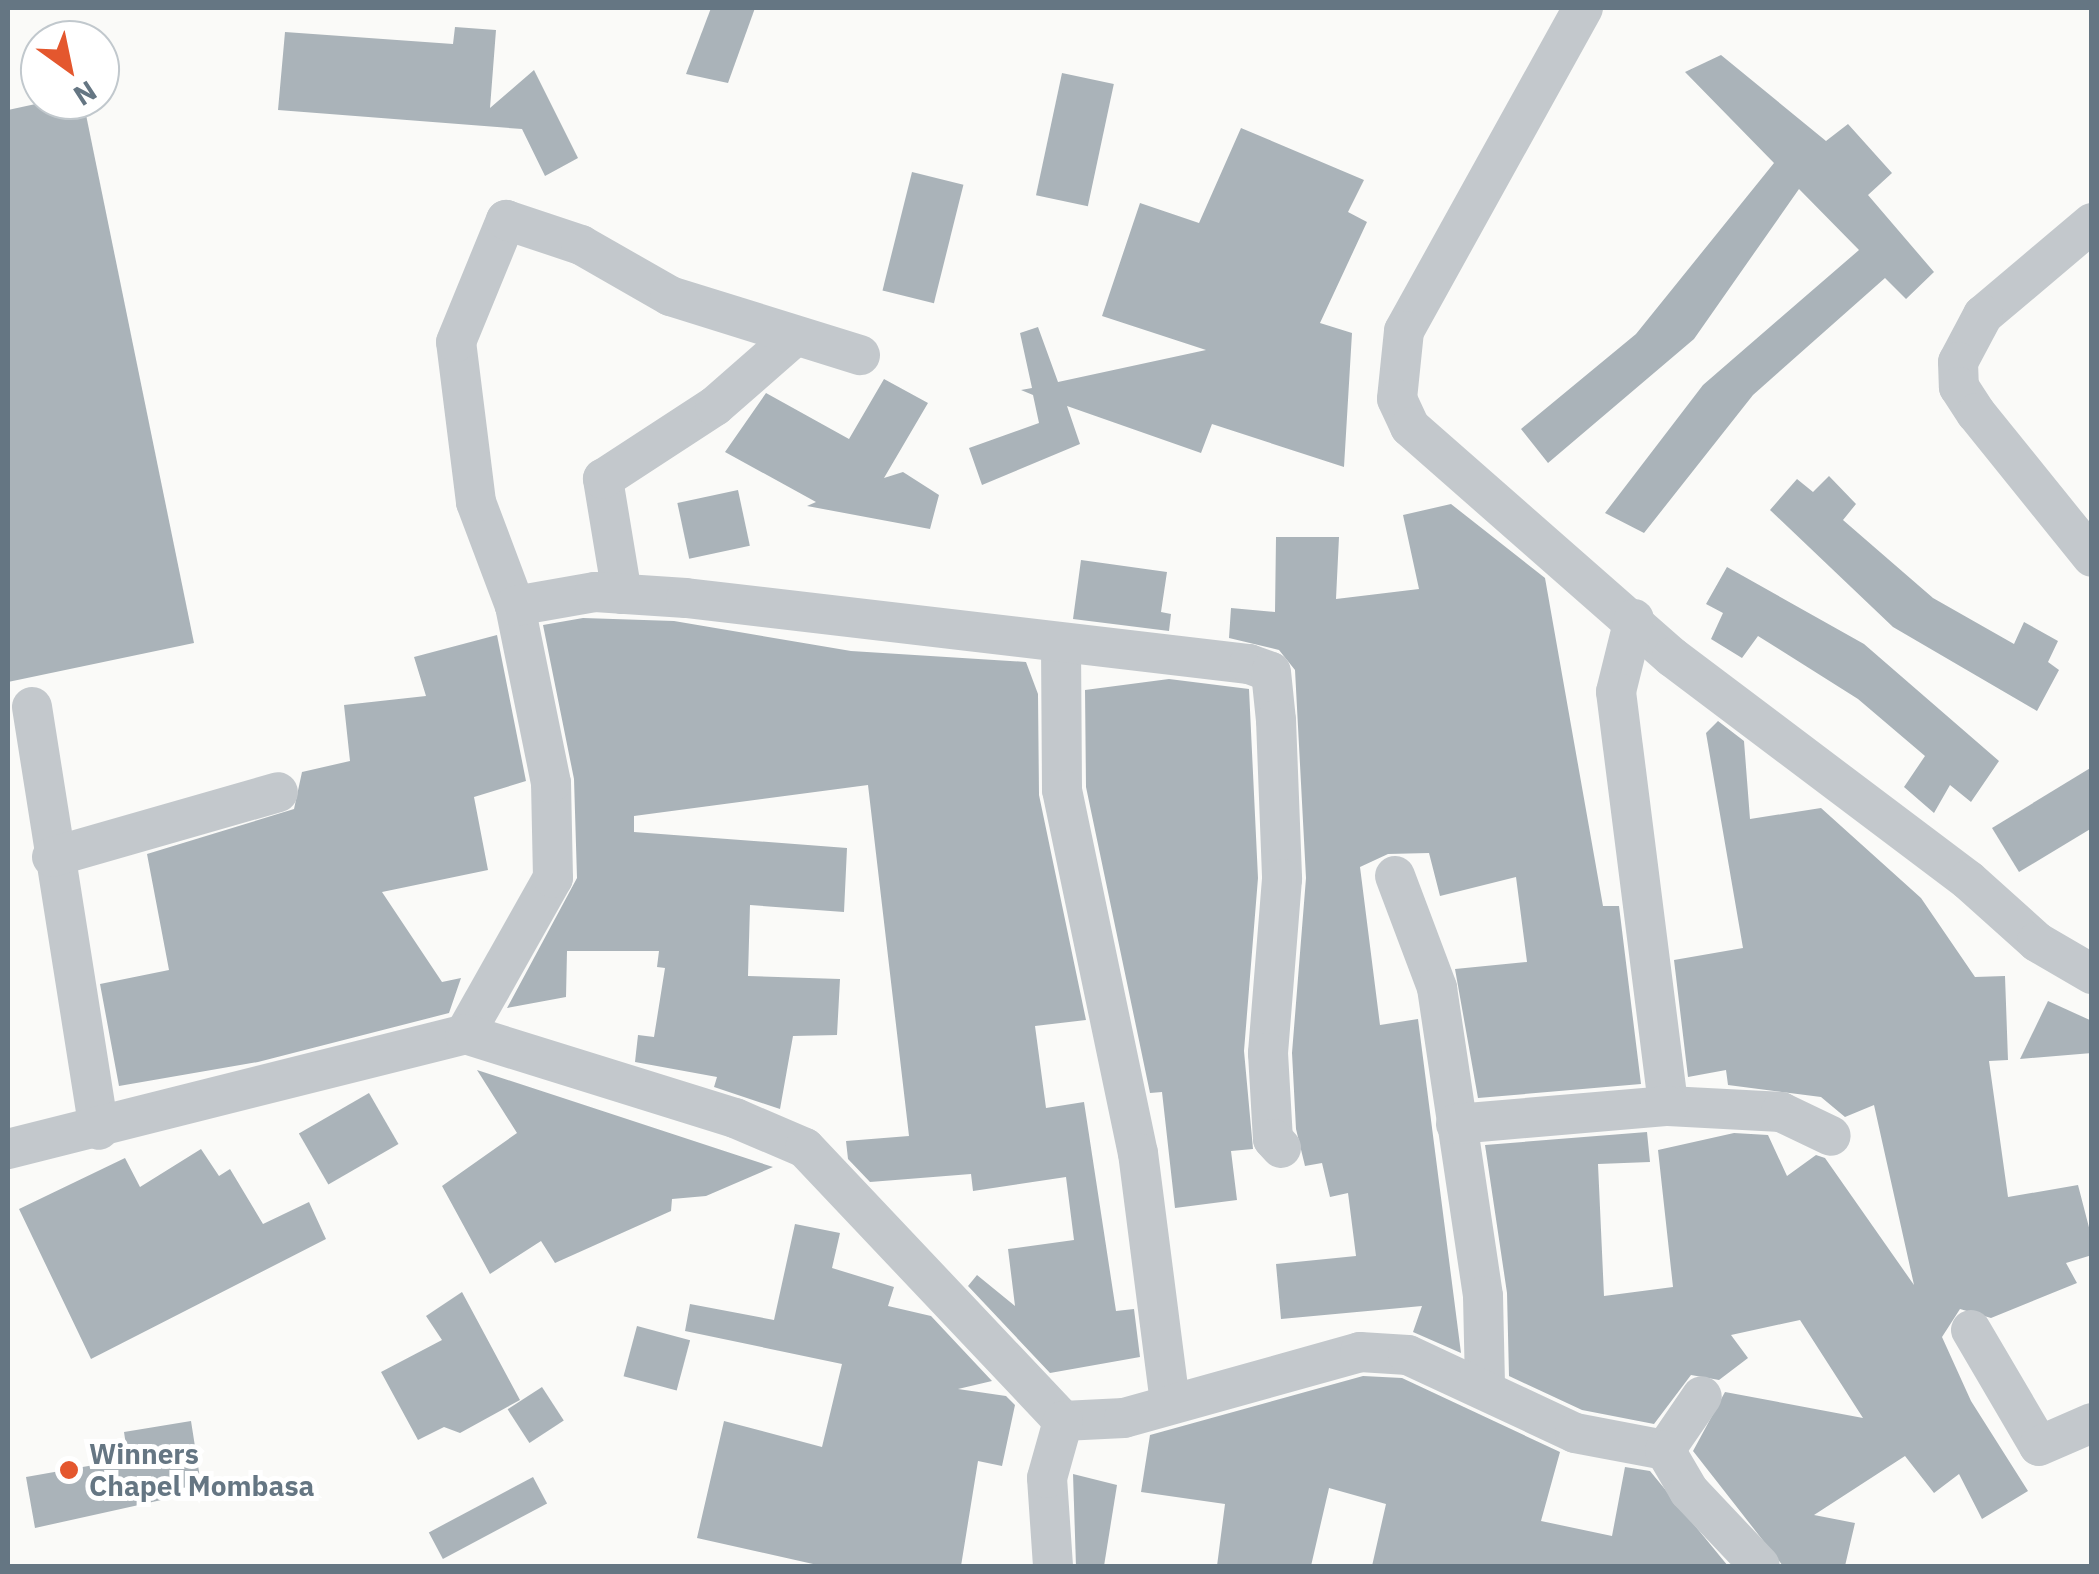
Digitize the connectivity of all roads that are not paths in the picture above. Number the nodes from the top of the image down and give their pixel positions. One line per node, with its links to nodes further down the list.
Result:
1 (1582, 8): 8 (street)
2 (2092, 223): 5 (street)
3 (794, 336): 4 (street); 6 (street); 7 (street)
4 (860, 354)
5 (2092, 557)
6 (622, 594): 7 (street); 9 (street)
7 (515, 606): 15 (street)
8 (1634, 619): 14 (street); 16 (street)
9 (1061, 646): 20 (street); 25 (street)
10 (32, 708): 12 (street)
11 (278, 792): 12 (street)
12 (52, 857): 18 (street)
13 (1395, 876): 17 (street)
14 (2092, 974)
15 (465, 1034): 18 (street); 26 (street)
16 (1668, 1106): 17 (street); 19 (street)
17 (1456, 1124): 23 (street)
18 (99, 1130): 21 (street)
19 (1832, 1136)
20 (1282, 1148)
21 (8, 1149)
22 (1971, 1330): 27 (street)
23 (1484, 1386): 25 (street); 28 (street)
24 (1702, 1396): 28 (street)
25 (1170, 1404): 26 (street)
26 (1063, 1421): 29 (street)
27 (2092, 1422)
28 (1665, 1450): 30 (street)
29 (1053, 1566)
30 (1760, 1566)

